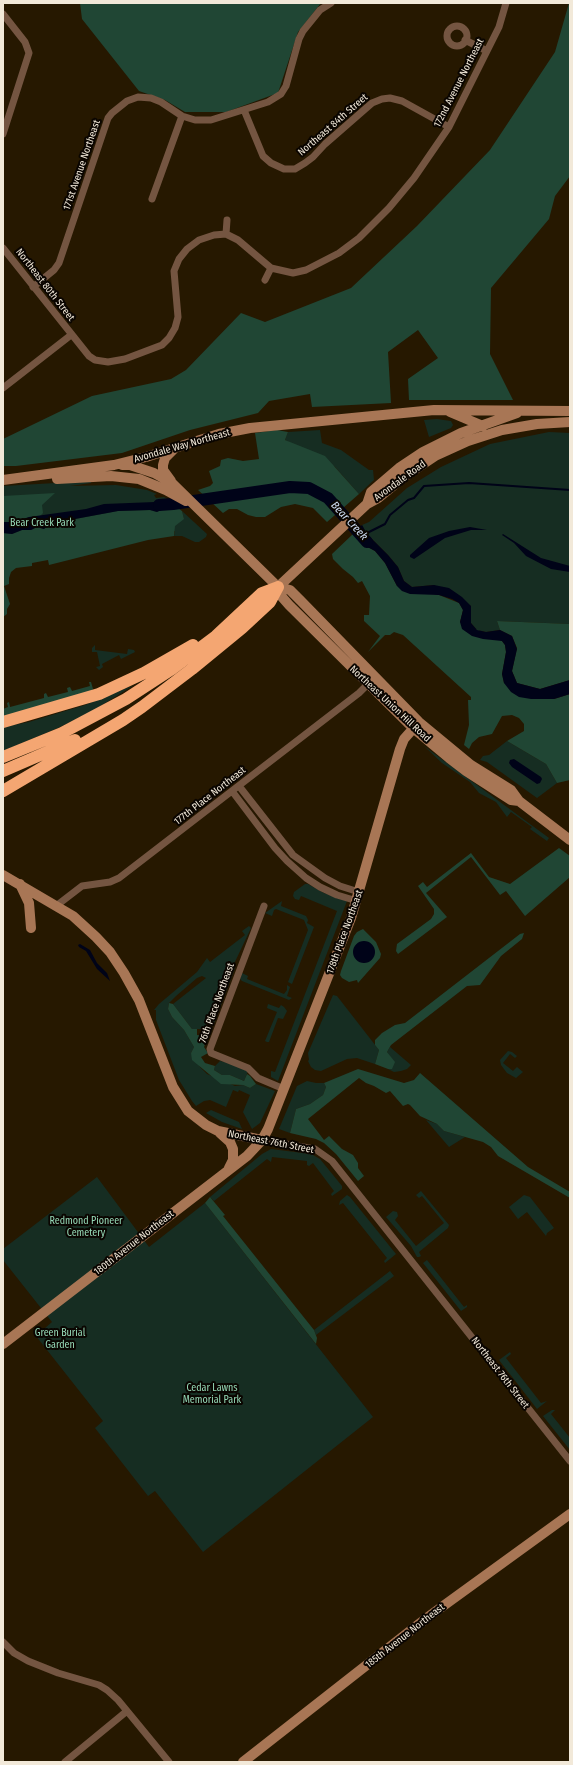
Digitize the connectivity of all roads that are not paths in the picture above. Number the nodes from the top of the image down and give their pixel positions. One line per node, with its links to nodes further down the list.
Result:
1 (331, 3): 6 (street, 171st Avenue Northeast)
2 (506, 3): 5 (street, 172nd Avenue Northeast)
3 (3, 14): 9 (street)
4 (465, 40): 5 (street)
5 (487, 51): 8 (street, 172nd Avenue Northeast)
6 (244, 110): 7 (street, 171st Avenue Northeast); 8 (street, Northeast 84th Street)
7 (182, 116): 10 (street); 16 (street, 171st Avenue Northeast)
8 (449, 127): 14 (street, 172nd Avenue Northeast)
9 (3, 134)
10 (152, 199)
11 (227, 220): 12 (street)
12 (226, 234): 14 (street, 172nd Avenue Northeast); 17 (street, Northeast 80th Street)
13 (3, 248): 16 (street, Northeast 80th Street)
14 (271, 268): 15 (street)
15 (265, 280)
16 (34, 287): 17 (street, Northeast 80th Street)
17 (71, 335): 18 (street)
18 (3, 388)
19 (434, 410): 20 (street, Avondale Way Northeast); 22 (street, Avondale Way Northeast); 27 (street, Avondale Way Northeast)
20 (523, 411): 21 (street, Avondale Way Northeast); 24 (street, Avondale Road)
21 (570, 411)
22 (458, 415): 24 (street, Avondale Way Northeast); 26 (street)
23 (570, 422): 25 (street, Avondale Road)
24 (481, 425): 25 (street, Avondale Way Northeast); 26 (street, Avondale Road)
25 (502, 430): 31 (street, Avondale Road)
26 (461, 433): 31 (street, Avondale Road)
27 (178, 447): 28 (street, Avondale Way Northeast); 30 (street)
28 (114, 465): 29 (street, Avondale Way Northeast); 30 (street, Northeast Union Hill Road)
29 (4, 480): 32 (street)
30 (172, 483): 32 (street, Northeast Union Hill Road)
31 (367, 504): 33 (street, Avondale Road)
32 (198, 508): 33 (street, Northeast Union Hill Road)
33 (278, 587): 34 (highway); 35 (street, Northeast Union Hill Road); 36 (highway); 38 (street, Northeast Union Hill Road)
34 (236, 617): 37 (highway); 39 (highway)
35 (368, 684): 38 (street, Northeast Union Hill Road); 41 (street, 177th Place Northeast)
36 (160, 692): 40 (highway); 42 (highway)
37 (3, 722)
38 (416, 725): 44 (street, Northeast Union Hill Road); 47 (street, 178th Place Northeast)
39 (3, 757)
40 (3, 771)
41 (239, 786): 43 (street, 177th Place Northeast); 47 (street)
42 (3, 791)
43 (232, 791): 47 (street); 48 (street, 177th Place Northeast)
44 (570, 840)
45 (3, 875): 46 (street, Northeast 76th Street)
46 (20, 884): 48 (street, Northeast 76th Street); 50 (street)
47 (358, 896): 51 (street, 178th Place Northeast)
48 (56, 906): 52 (street, Northeast 76th Street)
49 (264, 906): 51 (street, 76th Place Northeast)
50 (31, 928)
51 (284, 1089): 53 (street, 178th Place Northeast)
52 (218, 1131): 53 (street, Northeast 76th Street); 54 (street)
53 (262, 1140): 54 (street, 180th Avenue Northeast); 56 (street, Northeast 76th Street)
54 (227, 1171): 55 (street, 180th Avenue Northeast)
55 (3, 1344)
56 (570, 1461)
57 (570, 1514): 62 (street, 185th Avenue Northeast)
58 (3, 1642): 59 (street)
59 (128, 1711): 60 (street); 61 (street)
60 (65, 1762)
61 (169, 1762)
62 (243, 1762)

